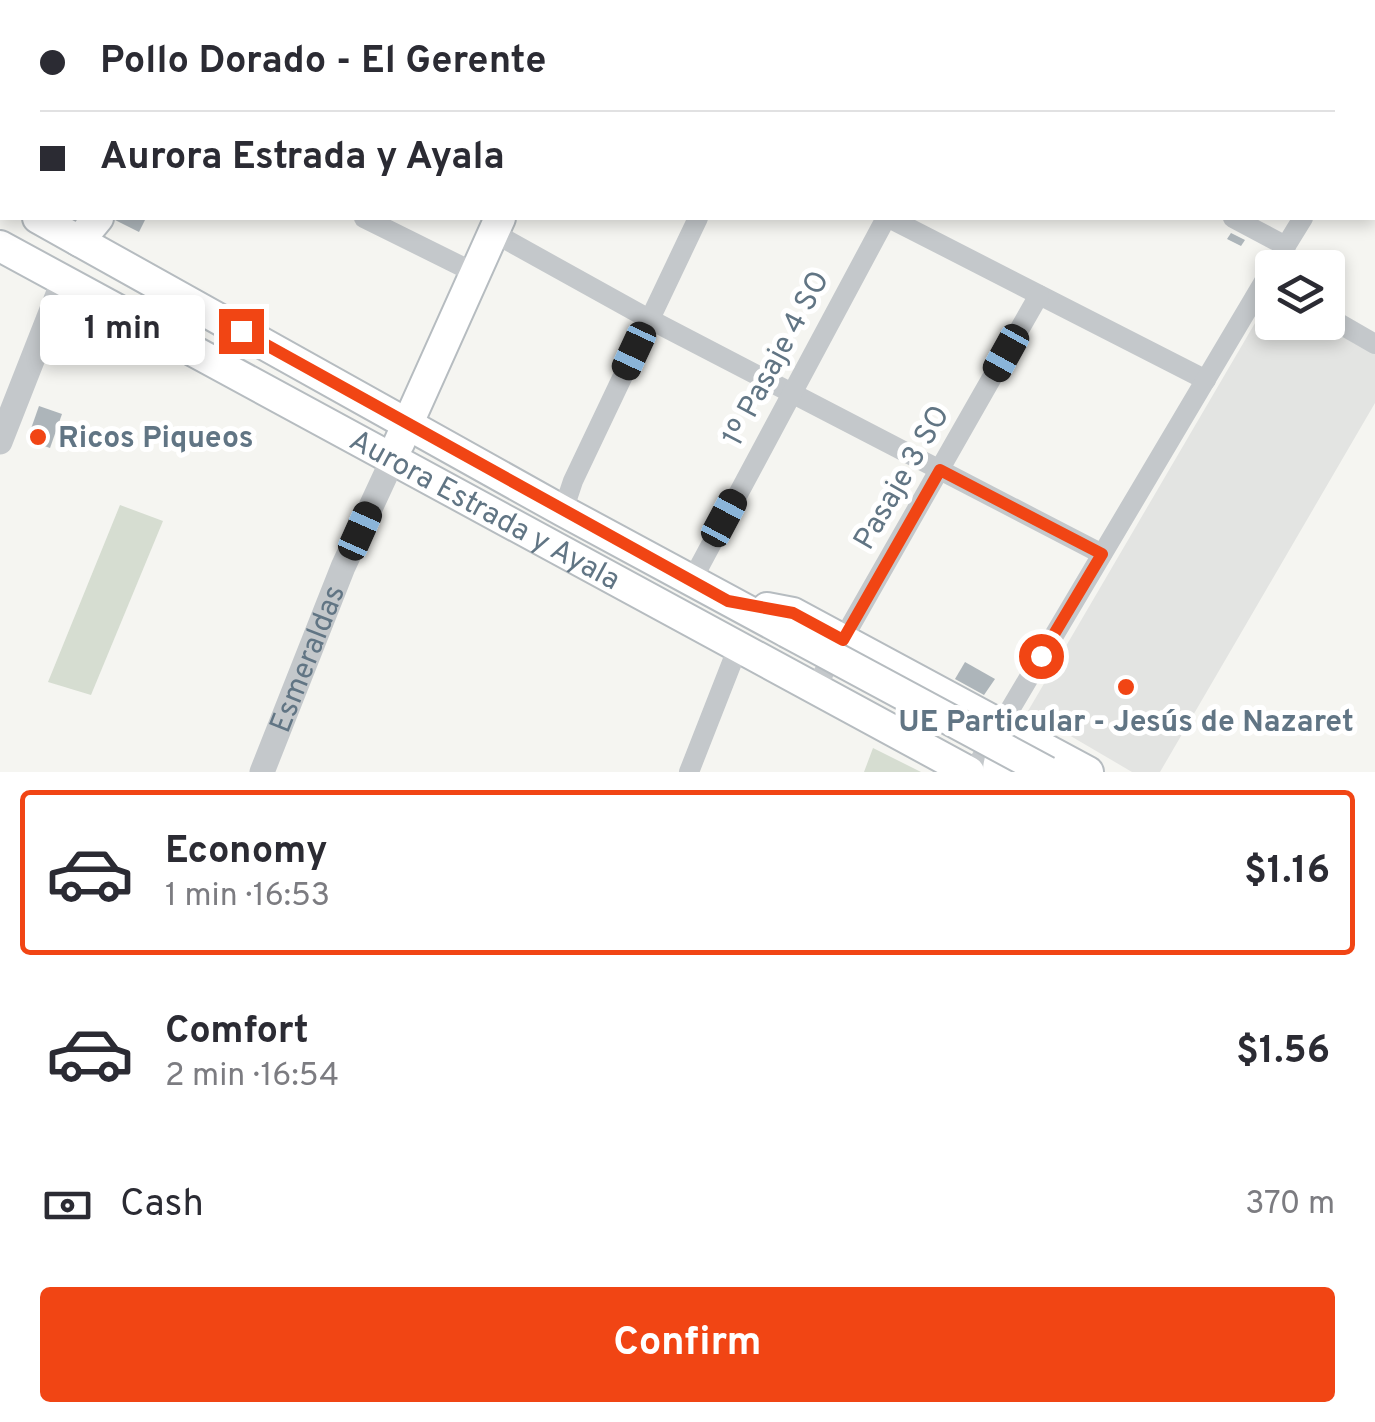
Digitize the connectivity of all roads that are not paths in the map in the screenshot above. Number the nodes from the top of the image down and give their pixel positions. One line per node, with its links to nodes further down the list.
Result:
1 (52, 220): 8 (main road, Aurora Estrada y Ayala)
2 (368, 220): 13 (street)
3 (697, 220): 17 (street)
4 (886, 220): 21 (street, 1º Pasaje 4 SO)
5 (891, 220): 15 (street)
6 (1236, 220): 11 (street)
7 (1302, 220): 11 (street)
8 (86, 225): 14 (main road); 22 (main road, Aurora Estrada y Ayala)
9 (497, 225): 13 (main road, Esmeraldas); 17 (street)
10 (0, 246): 14 (main road, Aurora Estrada y Ayala)
11 (1286, 246): 12 (street)
12 (1284, 250)
13 (475, 274): 22 (main road, Esmeraldas)
14 (64, 279): 23 (street); 24 (main road, Aurora Estrada y Ayala)
15 (1039, 295): 20 (street); 25 (street, Pasaje 3 SO)
16 (1255, 301): 20 (street)
17 (649, 319): 21 (street); 26 (street)
18 (1345, 327): 19 (street)
19 (1375, 344)
20 (1206, 380): 27 (street)
21 (790, 392): 25 (street); 28 (street, 1º Pasaje 4 SO)
22 (408, 424): 24 (main road, Esmeraldas); 26 (main road, Aurora Estrada y Ayala)
23 (0, 442)
24 (392, 459): 31 (main road, Aurora Estrada y Ayala); 37 (street, Esmeraldas)
25 (940, 470): 27 (street); 30 (street, Pasaje 3 SO)
26 (563, 512): 28 (main road, Aurora Estrada y Ayala)
27 (1102, 554): 34 (street)
28 (691, 582): 29 (main road, Aurora Estrada y Ayala)
29 (728, 601): 30 (main road); 36 (main road, Aurora Estrada y Ayala, bridge)
30 (843, 640): 32 (street, Pasaje 3 SO); 33 (main road)
31 (738, 647): 32 (main road, Aurora Estrada y Ayala); 38 (street)
32 (815, 688): 35 (main road, Aurora Estrada y Ayala)
33 (958, 702): 34 (main road); 35 (main road)
34 (1000, 725): 36 (main road); 39 (street)
35 (932, 752): 39 (main road, Aurora Estrada y Ayala)
36 (1042, 758): 40 (main road); 41 (main road)
37 (262, 772)
38 (690, 772)
39 (971, 772)
40 (998, 772)
41 (1088, 772)

